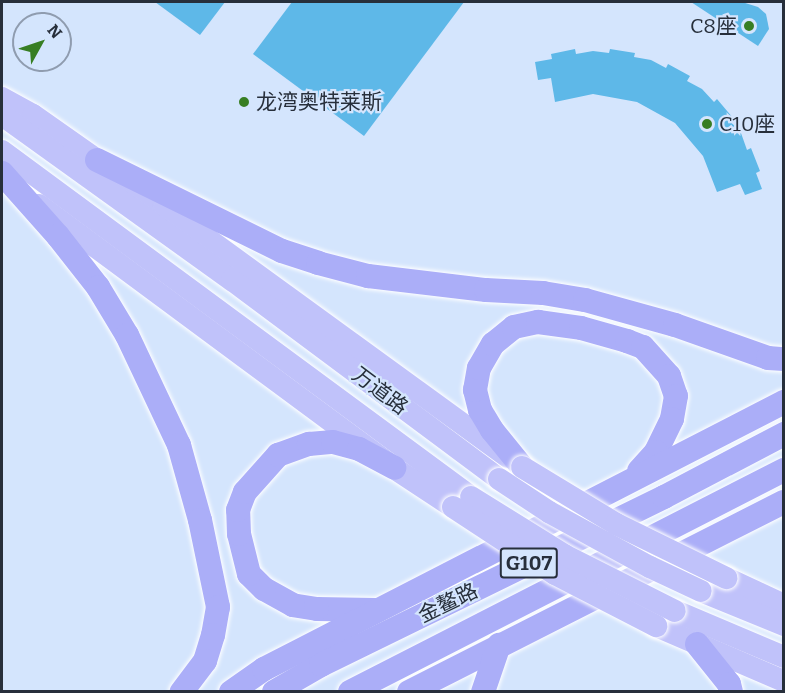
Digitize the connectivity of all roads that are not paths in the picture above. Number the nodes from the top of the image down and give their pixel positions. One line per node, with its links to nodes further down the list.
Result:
1 (2, 98): 4 (main road)
2 (2, 115): 17 (main road, 万道路, bridge)
3 (2, 151): 13 (main road, 万道路)
4 (97, 160): 6 (highway); 9 (main road)
5 (2, 173): 10 (main road); 22 (highway)
6 (783, 359)
7 (783, 402): 12 (highway)
8 (783, 434): 24 (highway, 金鳌路 / G107)
9 (522, 467): 12 (highway); 15 (main road, bridge)
10 (394, 468): 13 (main road); 16 (highway)
11 (783, 470): 25 (highway, 金鳌路 / G107)
12 (624, 482): 16 (highway)
13 (462, 502): 18 (main road, bridge); 20 (main road, 万道路, bridge)
14 (783, 502): 19 (highway)
15 (783, 604)
16 (381, 610): 23 (highway)
17 (783, 625)
18 (697, 644): 21 (main road); 28 (highway)
19 (499, 645): 26 (highway); 27 (highway)
20 (783, 657)
21 (783, 681)
22 (182, 692)
23 (231, 692)
24 (274, 692)
25 (350, 692)
26 (409, 692)
27 (483, 692)
28 (731, 692)

